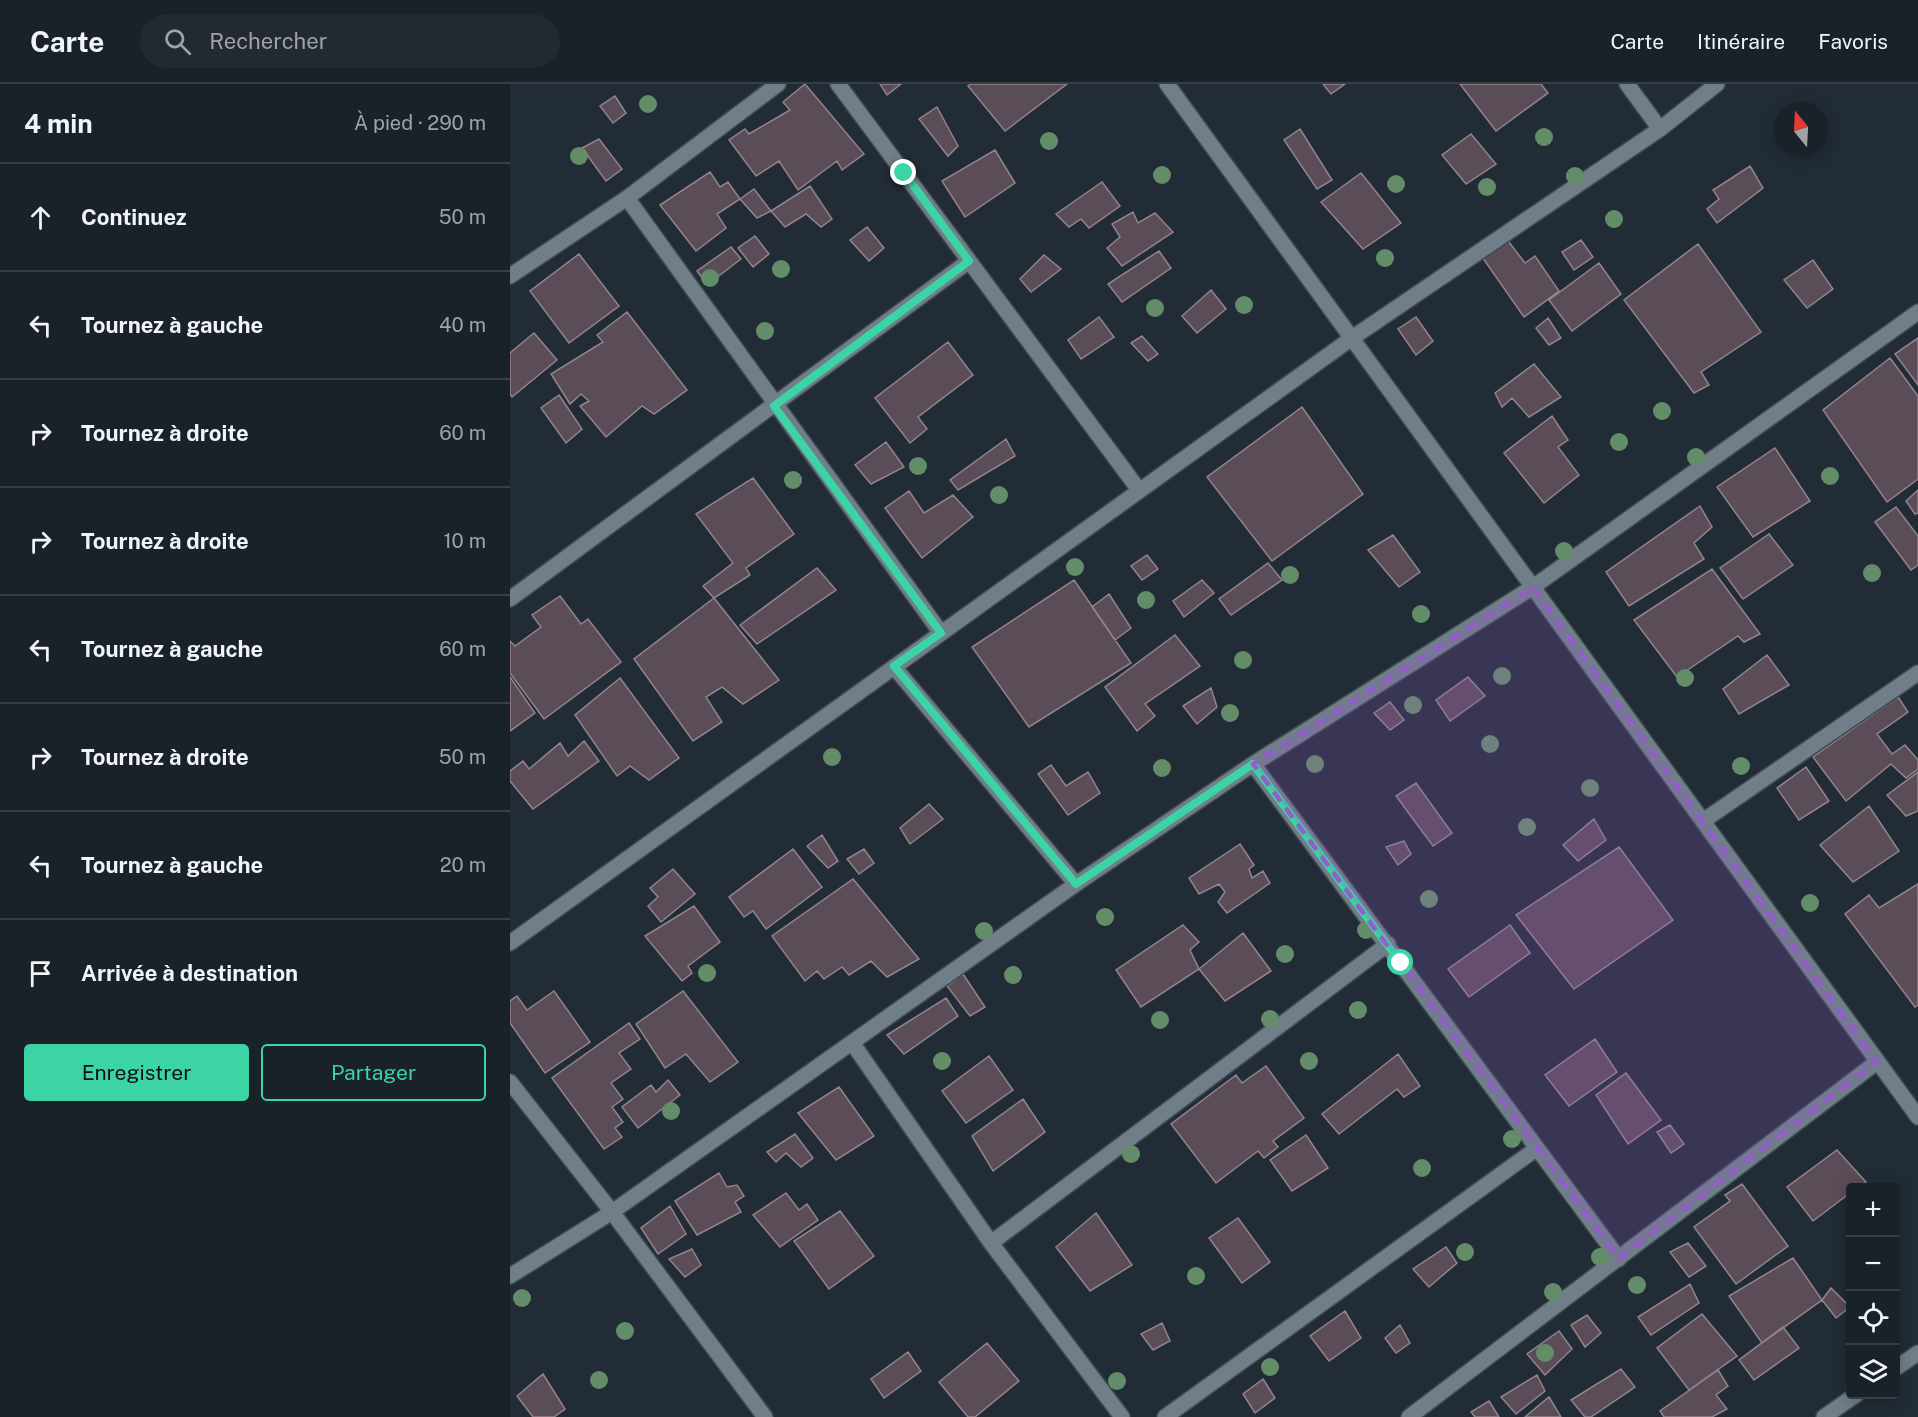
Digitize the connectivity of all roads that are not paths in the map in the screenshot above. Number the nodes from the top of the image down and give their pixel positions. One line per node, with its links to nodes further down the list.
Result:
1 (778, 84): 7 (street)
2 (838, 84): 8 (street)
3 (1167, 84): 11 (street)
4 (1627, 84): 6 (street)
5 (1717, 84): 6 (street)
6 (1659, 129): 11 (street)
7 (627, 198): 9 (street); 12 (street)
8 (969, 261): 12 (street); 13 (street)
9 (510, 276)
10 (1918, 312): 14 (street)
11 (1352, 338): 13 (street); 14 (street)
12 (774, 406): 15 (street); 16 (street)
13 (1139, 490): 16 (street)
14 (1533, 588): 19 (street); 20 (street)
15 (510, 599)
16 (941, 633): 17 (street)
17 (894, 666): 21 (street); 22 (street)
18 (1918, 673): 20 (street)
19 (1253, 764): 21 (street); 23 (street)
20 (1703, 821): 25 (street)
21 (1076, 884): 24 (street)
22 (510, 943)
23 (1388, 944): 28 (street); 30 (street)
24 (853, 1044): 29 (street); 30 (street)
25 (1877, 1062): 27 (street); 31 (street)
26 (510, 1082): 29 (street)
27 (1918, 1117)
28 (1536, 1149): 31 (street); 39 (street)
29 (612, 1212): 32 (street); 37 (street)
30 (992, 1243): 38 (street)
31 (1619, 1259): 36 (street)
32 (510, 1276)
33 (1918, 1353): 34 (street)
34 (1900, 1365)
35 (1851, 1399): 40 (street)
36 (1417, 1415)
37 (765, 1417)
38 (1122, 1417)
39 (1165, 1417)
40 (1824, 1417)

